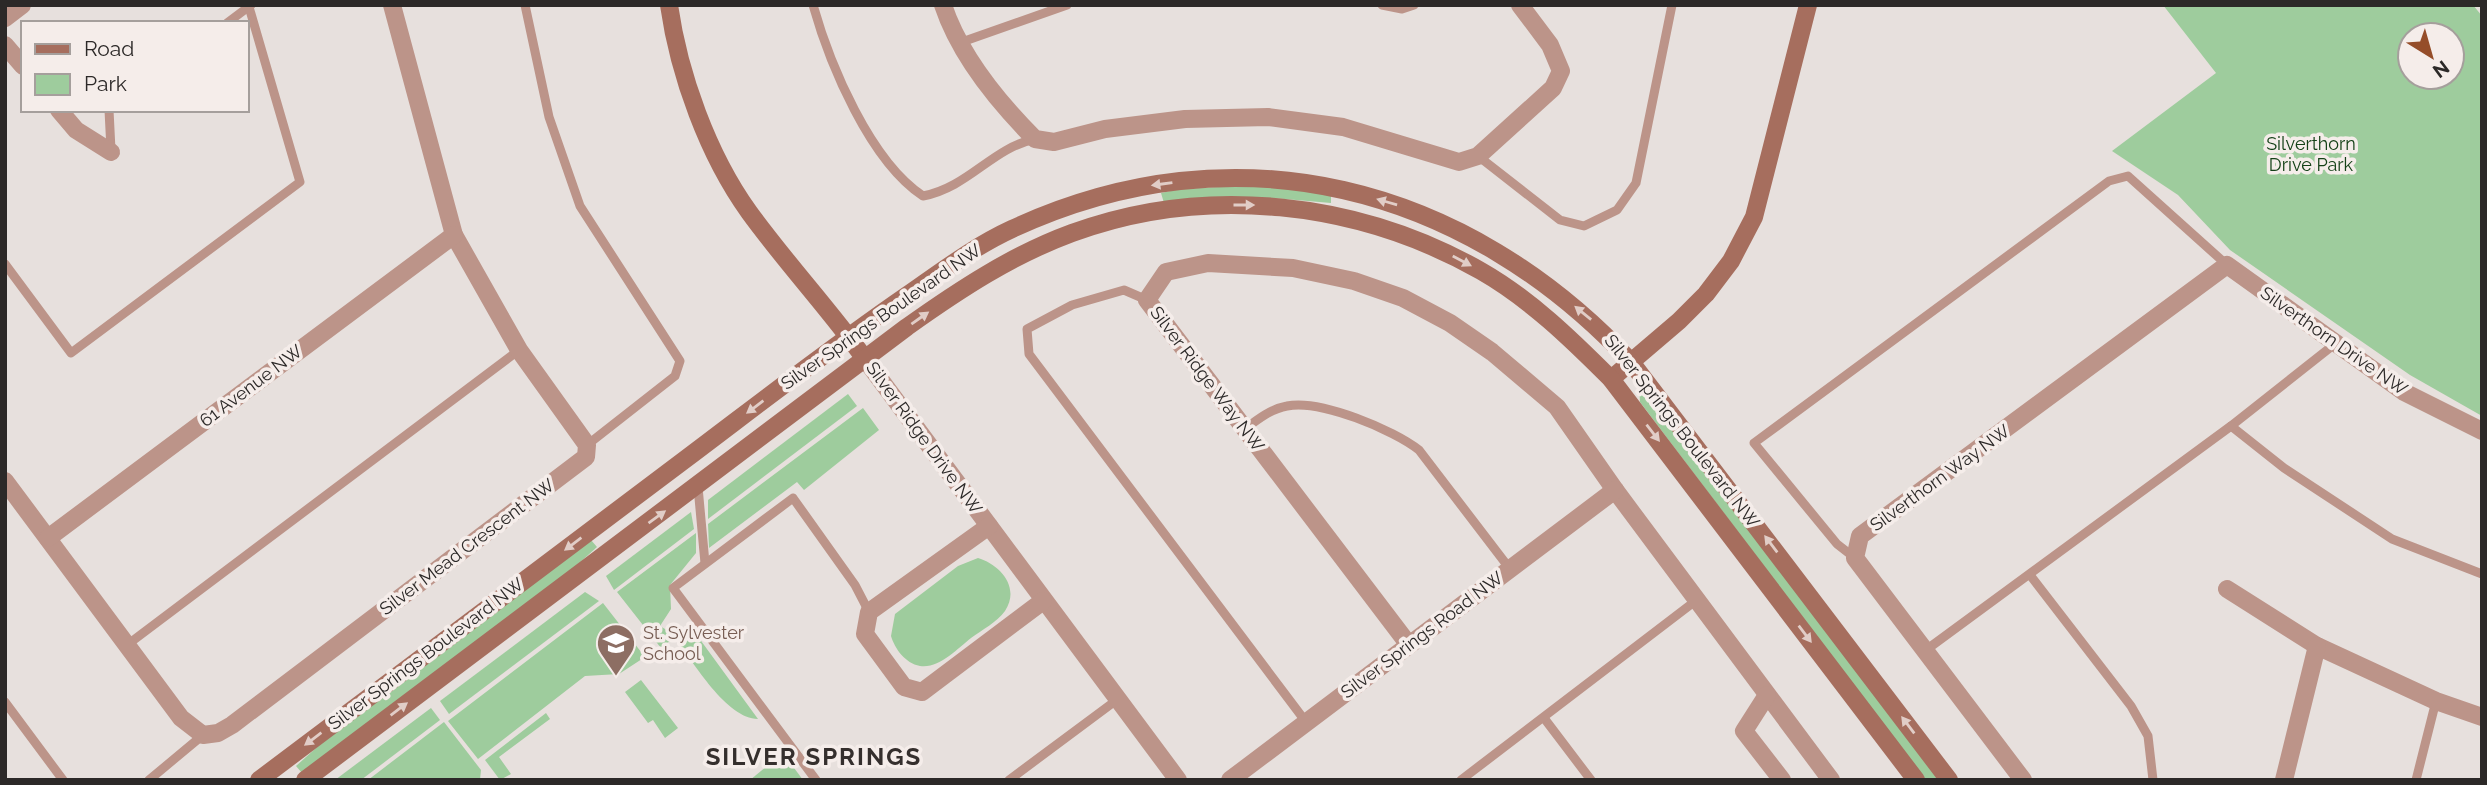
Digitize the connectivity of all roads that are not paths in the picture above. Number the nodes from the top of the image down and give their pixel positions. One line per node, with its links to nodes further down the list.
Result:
1 (22, 5): 14 (street)
2 (392, 5): 24 (street)
3 (525, 5): 37 (lane)
4 (669, 5): 28 (street, Silver Ridge Drive NW)
5 (813, 5): 21 (lane)
6 (943, 5): 16 (street)
7 (1068, 5): 16 (lane)
8 (1382, 5): 9 (lane)
9 (1414, 5)
10 (1520, 5): 23 (street)
11 (1672, 5): 23 (lane)
12 (1808, 5): 32 (street)
13 (250, 6): 15 (lane); 25 (lane)
14 (5, 18)
15 (230, 21)
16 (959, 43): 21 (street)
17 (5, 45): 18 (street)
18 (21, 64)
19 (61, 112): 22 (street)
20 (108, 112): 22 (lane)
21 (1035, 139): 23 (street)
22 (111, 152)
23 (1478, 156)
24 (454, 235): 30 (street); 42 (street, 61 Avenue NW)
25 (5, 264)
26 (2227, 265): 29 (street, Silverthorn Drive NW); 43 (street, Silverthorn Way NW); 43 (lane)
27 (1147, 300): 35 (street, Silver Ridge Way NW); 40 (street, Silver Ridge Way NW); 62 (lane)
28 (849, 337): 31 (street, Silver Ridge Drive NW); 32 (street, Silver Springs Boulevard NW, one-way to 28); 66 (street, Silver Springs Boulevard NW, one-way to 66)
29 (2336, 343): 34 (lane); 36 (street, Silverthorn Drive NW)
30 (519, 350): 37 (street); 52 (lane)
31 (865, 359): 33 (street, Silver Springs Boulevard NW, one-way to 33); 39 (street, Silver Springs Boulevard NW); 41 (street, Silver Ridge Drive NW)
32 (1631, 362): 33 (street); 77 (street, Silver Springs Boulevard NW, one-way to 32)
33 (1611, 379): 76 (street, Silver Springs Boulevard NW, one-way to 76)
34 (2231, 426): 46 (lane); 47 (lane)
35 (1245, 429): 45 (lane); 53 (street, Silver Ridge Way NW)
36 (2482, 431)
37 (587, 446): 63 (street, Silver Mead Crescent NW)
38 (5, 481): 42 (street)
39 (698, 487): 44 (lane); 67 (street, Silver Springs Boulevard NW, one-way to 39)
40 (1615, 490): 45 (street, Silver Springs Road NW); 49 (street, Silver Ridge Way NW)
41 (989, 526): 50 (street, Silver Ridge Drive NW); 51 (street)
42 (48, 538): 52 (street)
43 (1855, 558): 55 (street)
44 (705, 563): 51 (lane); 68 (lane)
45 (1510, 569): 53 (street, Silver Springs Road NW)
46 (2482, 574)
47 (2030, 575): 55 (lane); 79 (lane)
48 (2227, 589): 54 (street)
49 (1698, 599): 56 (street, Silver Ridge Way NW); 60 (lane)
50 (1043, 601): 51 (street); 57 (street, Silver Ridge Drive NW)
51 (869, 612)
52 (127, 645): 63 (street)
53 (1409, 645): 62 (street, Silver Springs Road NW)
54 (2317, 646): 58 (street); 80 (street)
55 (1926, 649): 78 (street)
56 (1767, 695): 74 (street); 75 (street, Silver Ridge Way NW)
57 (1118, 699): 69 (lane); 70 (street, Silver Ridge Drive NW)
58 (2436, 701): 61 (street); 81 (lane)
59 (5, 702): 64 (lane)
60 (1544, 718): 72 (lane); 73 (lane)
61 (2482, 718)
62 (1306, 723): 71 (street, Silver Springs Road NW)
63 (203, 735): 65 (lane)
64 (63, 780)
65 (149, 780)
66 (259, 780)
67 (305, 780)
68 (816, 780)
69 (1009, 780)
70 (1178, 780)
71 (1230, 780)
72 (1461, 780)
73 (1591, 780)
74 (1782, 780)
75 (1831, 780)
76 (1916, 780)
77 (1949, 780)
78 (2023, 780)
79 (2153, 780)
80 (2284, 780)
81 (2416, 780)

